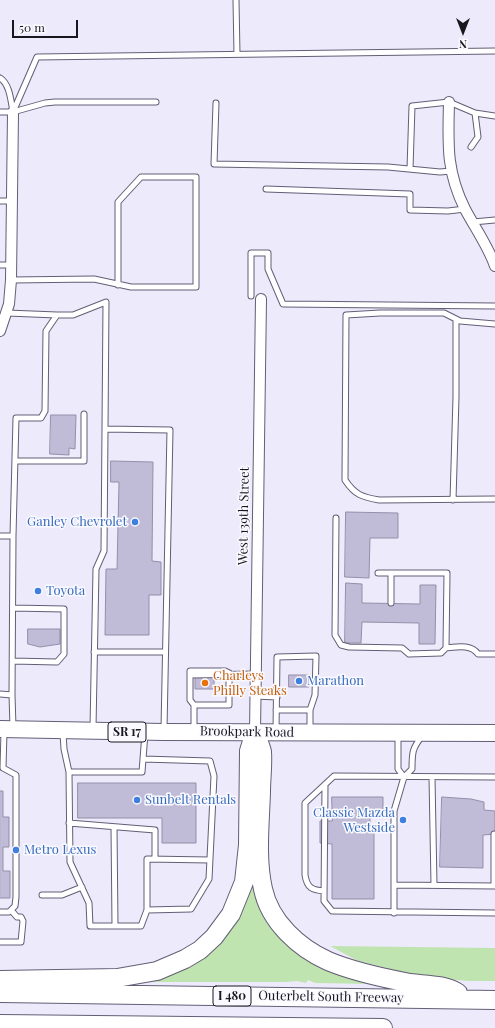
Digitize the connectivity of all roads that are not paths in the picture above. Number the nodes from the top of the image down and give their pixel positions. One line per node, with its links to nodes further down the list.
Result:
1 (236, 0): 3 (lane)
2 (495, 51): 3 (lane)
3 (237, 54): 9 (lane)
4 (0, 78): 9 (lane)
5 (156, 102): 9 (lane)
6 (449, 102): 10 (lane); 13 (lane); 14 (street)
7 (216, 103): 13 (lane)
8 (0, 112): 9 (lane)
9 (13, 112): 17 (street)
10 (476, 113): 11 (lane); 12 (lane)
11 (495, 116)
12 (471, 147)
13 (410, 169): 14 (lane)
14 (450, 171): 18 (street)
15 (266, 189): 18 (lane)
16 (0, 201): 17 (lane)
17 (12, 201): 22 (street)
18 (465, 209): 20 (street)
19 (495, 220): 20 (lane)
20 (473, 222): 23 (street)
21 (0, 264): 22 (lane)
22 (12, 265): 24 (street)
23 (495, 266)
24 (11, 280): 25 (lane); 28 (street)
25 (118, 284): 25 (lane)
26 (256, 298): 27 (lane); 51 (street, West 139th Street)
27 (495, 306)
28 (7, 312): 29 (lane); 32 (street)
29 (57, 315): 34 (lane); 35 (lane)
30 (456, 320): 31 (lane); 37 (lane); 37 (lane)
31 (495, 324)
32 (0, 331)
33 (84, 414): 35 (lane)
34 (105, 429): 46 (lane); 47 (lane)
35 (15, 461): 40 (lane)
36 (495, 499): 37 (lane)
37 (453, 500)
38 (336, 518): 45 (lane)
39 (0, 536): 40 (lane)
40 (13, 536): 44 (lane)
41 (378, 573): 42 (lane)
42 (391, 573): 43 (lane); 45 (lane)
43 (391, 604)
44 (13, 608): 49 (lane); 49 (lane)
45 (446, 648): 48 (lane)
46 (94, 652): 47 (lane); 61 (lane)
47 (166, 652): 64 (lane)
48 (495, 654)
49 (12, 661): 53 (lane)
50 (229, 673): 51 (lane); 56 (lane); 56 (lane)
51 (255, 674): 54 (street, West 139th Street)
52 (0, 694): 53 (lane)
53 (12, 695): 59 (lane)
54 (255, 696): 55 (lane); 65 (street, West 139th Street)
55 (277, 697): 57 (lane); 58 (lane)
56 (194, 705): 62 (lane)
57 (276, 710): 58 (lane); 66 (lane)
58 (310, 710): 67 (lane)
59 (6, 730): 60 (main road, Brookpark Road / SR 17); 72 (lane)
60 (63, 731): 61 (main road, Brookpark Road / SR 17); 73 (lane)
61 (93, 731): 63 (main road, Brookpark Road / SR 17)
62 (194, 731): 64 (main road, Brookpark Road / SR 17); 65 (main road, Brookpark Road / SR 17)
63 (145, 732): 64 (main road, Brookpark Road / SR 17); 71 (lane)
64 (164, 732)
65 (255, 732): 66 (main road, Brookpark Road / SR 17); 96 (highway); 98 (highway)
66 (276, 732): 67 (main road, Brookpark Road / SR 17)
67 (310, 732): 68 (main road, Brookpark Road / SR 17)
68 (398, 733): 69 (main road, Brookpark Road / SR 17); 74 (lane)
69 (425, 733): 70 (main road, Brookpark Road / SR 17); 74 (lane)
70 (495, 733)
71 (143, 759): 73 (lane); 82 (lane)
72 (2, 768): 89 (lane)
73 (69, 772): 78 (lane)
74 (404, 777): 75 (lane); 77 (lane); 83 (lane)
75 (432, 777): 76 (lane); 84 (lane)
76 (495, 777)
77 (325, 785): 87 (lane); 87 (lane)
78 (69, 823): 79 (lane); 86 (lane)
79 (114, 827): 81 (lane); 94 (lane)
80 (494, 834): 85 (lane)
81 (155, 859): 82 (lane); 90 (lane)
82 (210, 860): 90 (lane)
83 (394, 885): 84 (lane); 92 (lane)
84 (434, 885): 85 (lane)
85 (494, 886)
86 (82, 887): 88 (lane); 94 (lane)
87 (324, 892): 92 (lane)
88 (42, 895)
89 (11, 910): 91 (lane); 95 (lane)
90 (148, 910): 94 (lane)
91 (0, 912)
92 (394, 913): 93 (lane)
93 (495, 913)
94 (115, 926)
95 (0, 942)
96 (0, 980)
97 (0, 993): 98 (highway, Outerbelt South Freeway / I 480)
98 (464, 999): 99 (highway, Outerbelt South Freeway / I 480)
99 (495, 1000)
100 (0, 1024): 101 (highway)
101 (383, 1028)

